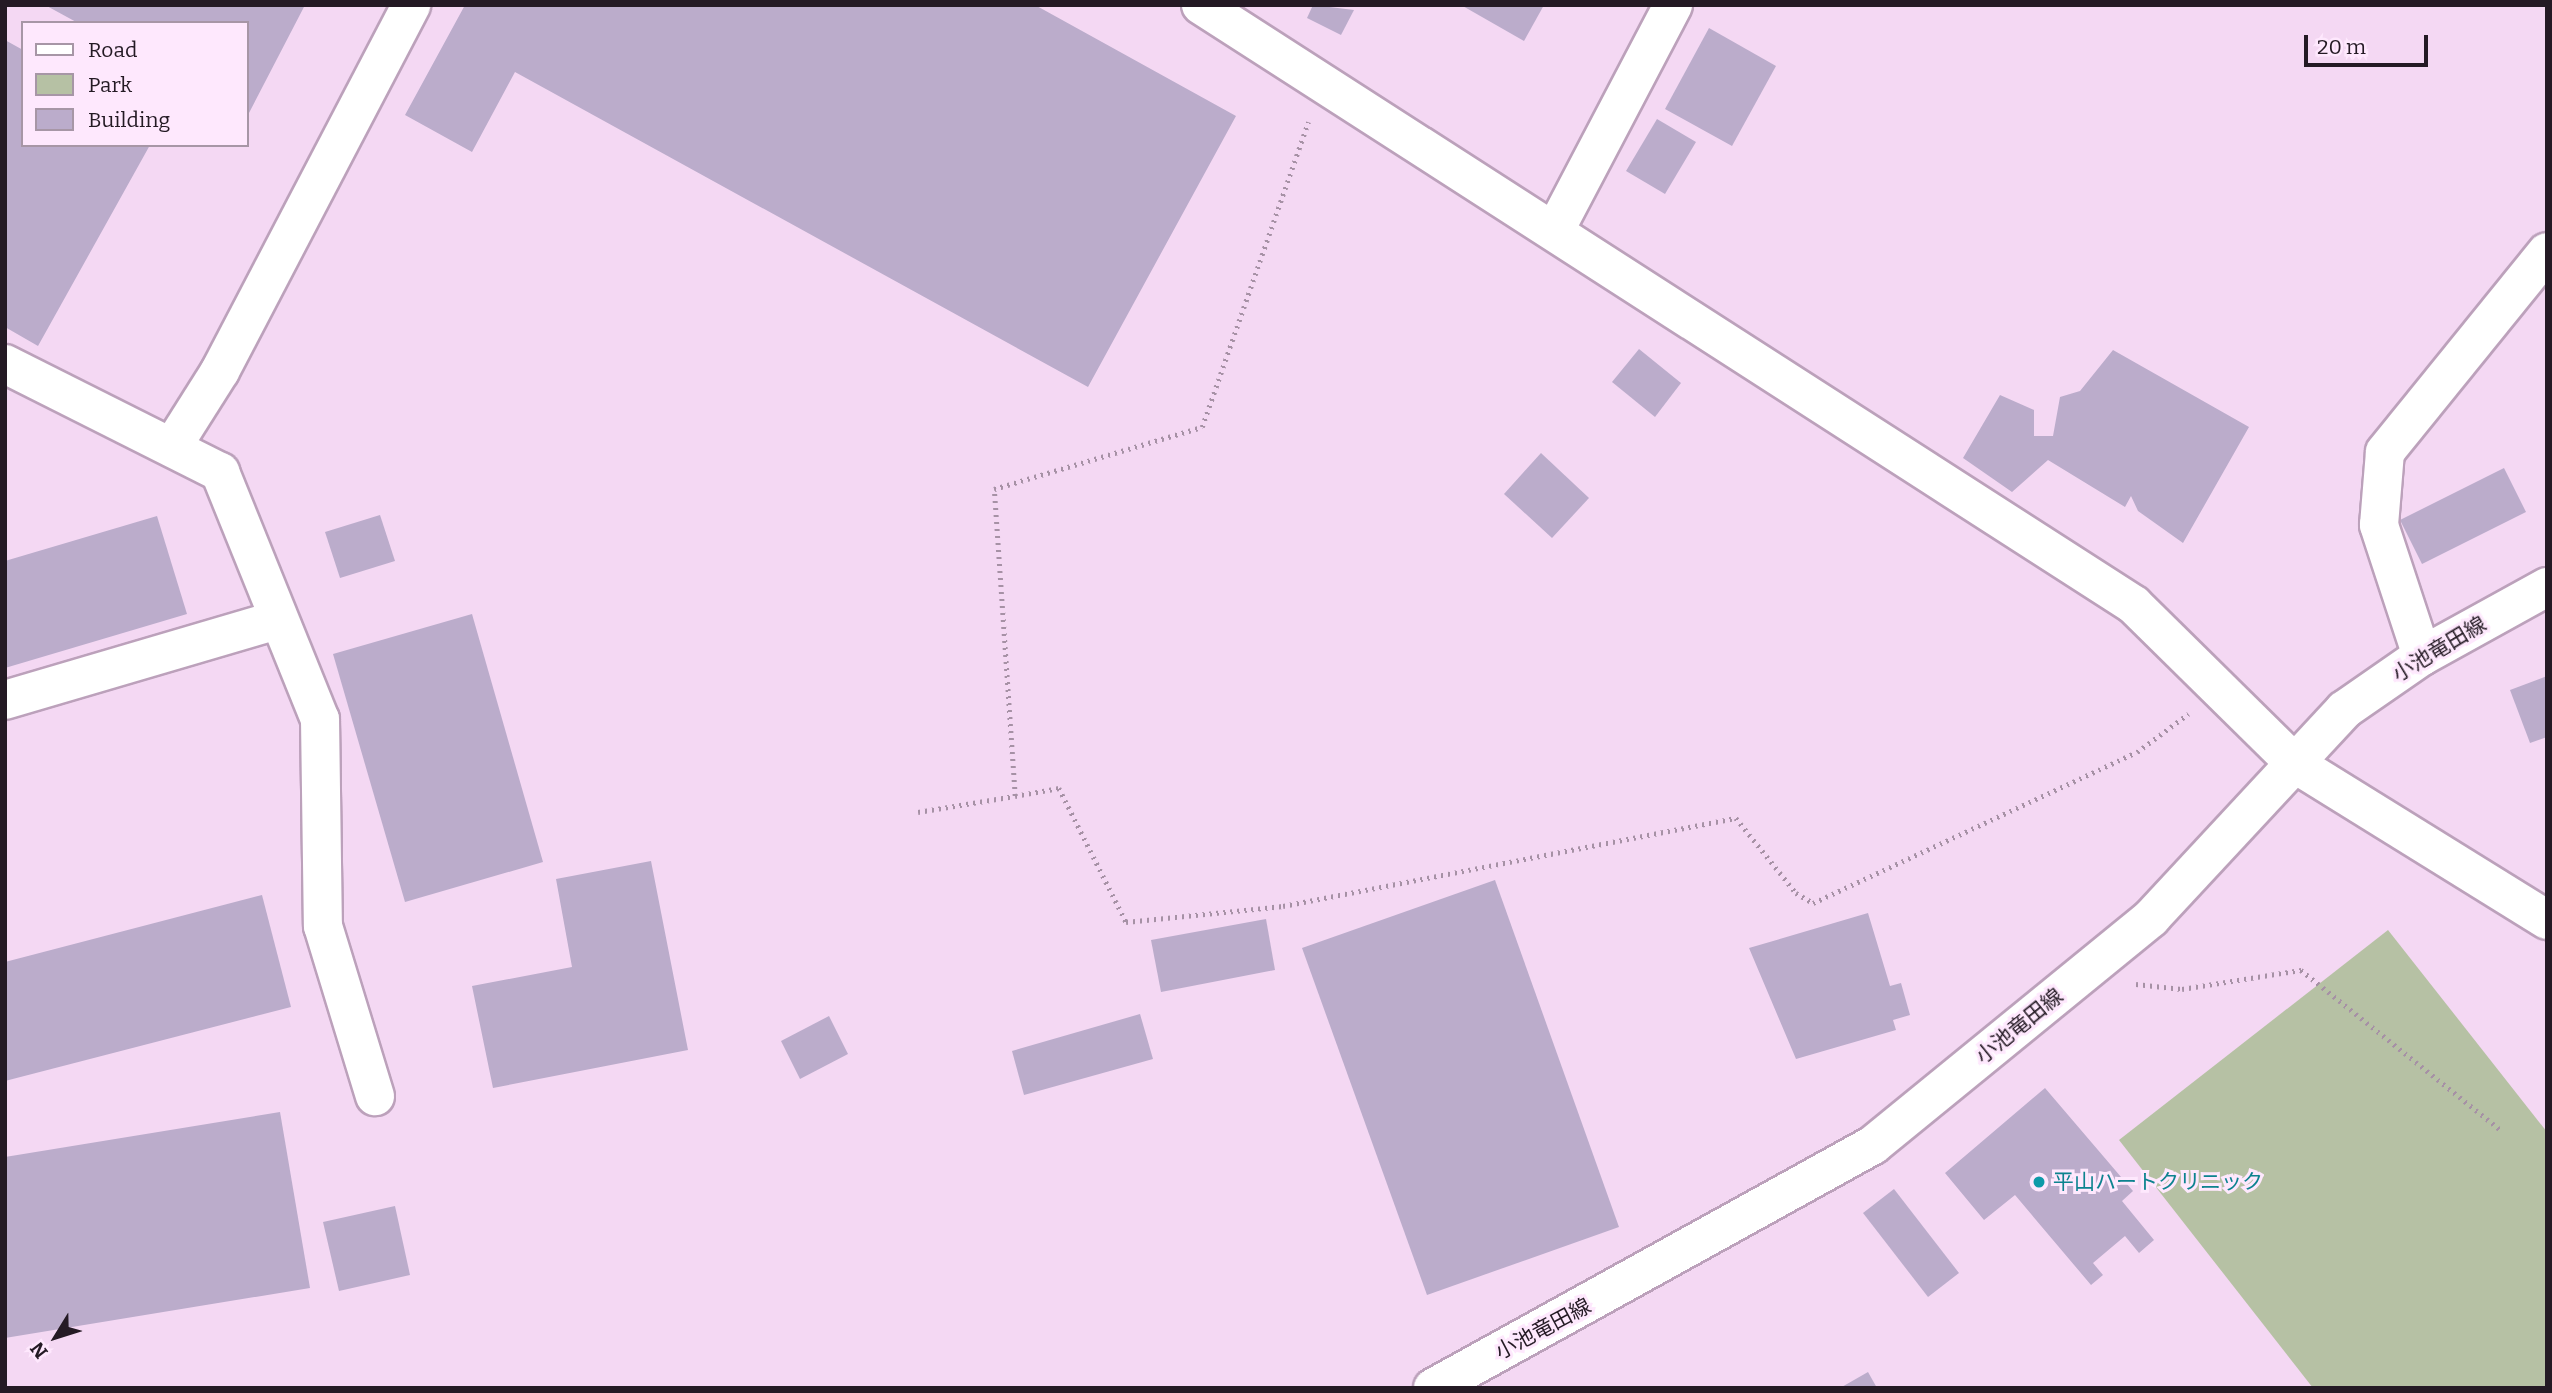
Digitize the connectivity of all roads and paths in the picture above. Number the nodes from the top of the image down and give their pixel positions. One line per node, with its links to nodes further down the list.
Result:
1 (411, 5): 8 (street)
2 (1201, 5): 4 (street)
3 (1673, 5): 5 (street)
4 (1322, 82): 5 (street); 15 (path)
5 (1555, 230): 12 (street)
6 (2547, 252): 11 (street)
7 (5, 365): 8 (street)
8 (172, 447): 10 (street)
9 (2547, 587): 11 (street, 小池竜田線)
10 (277, 620): 13 (street); 19 (street)
11 (2422, 656): 14 (street, 小池竜田線)
12 (2220, 689): 14 (street); 15 (path)
13 (5, 700)
14 (2294, 763): 17 (street); 18 (street, 小池竜田線)
15 (1016, 796): 16 (path)
16 (918, 812)
17 (2547, 920)
18 (2078, 978): 20 (path); 21 (street, 小池竜田線)
19 (375, 1096)
20 (2501, 1130)
21 (1433, 1388)

